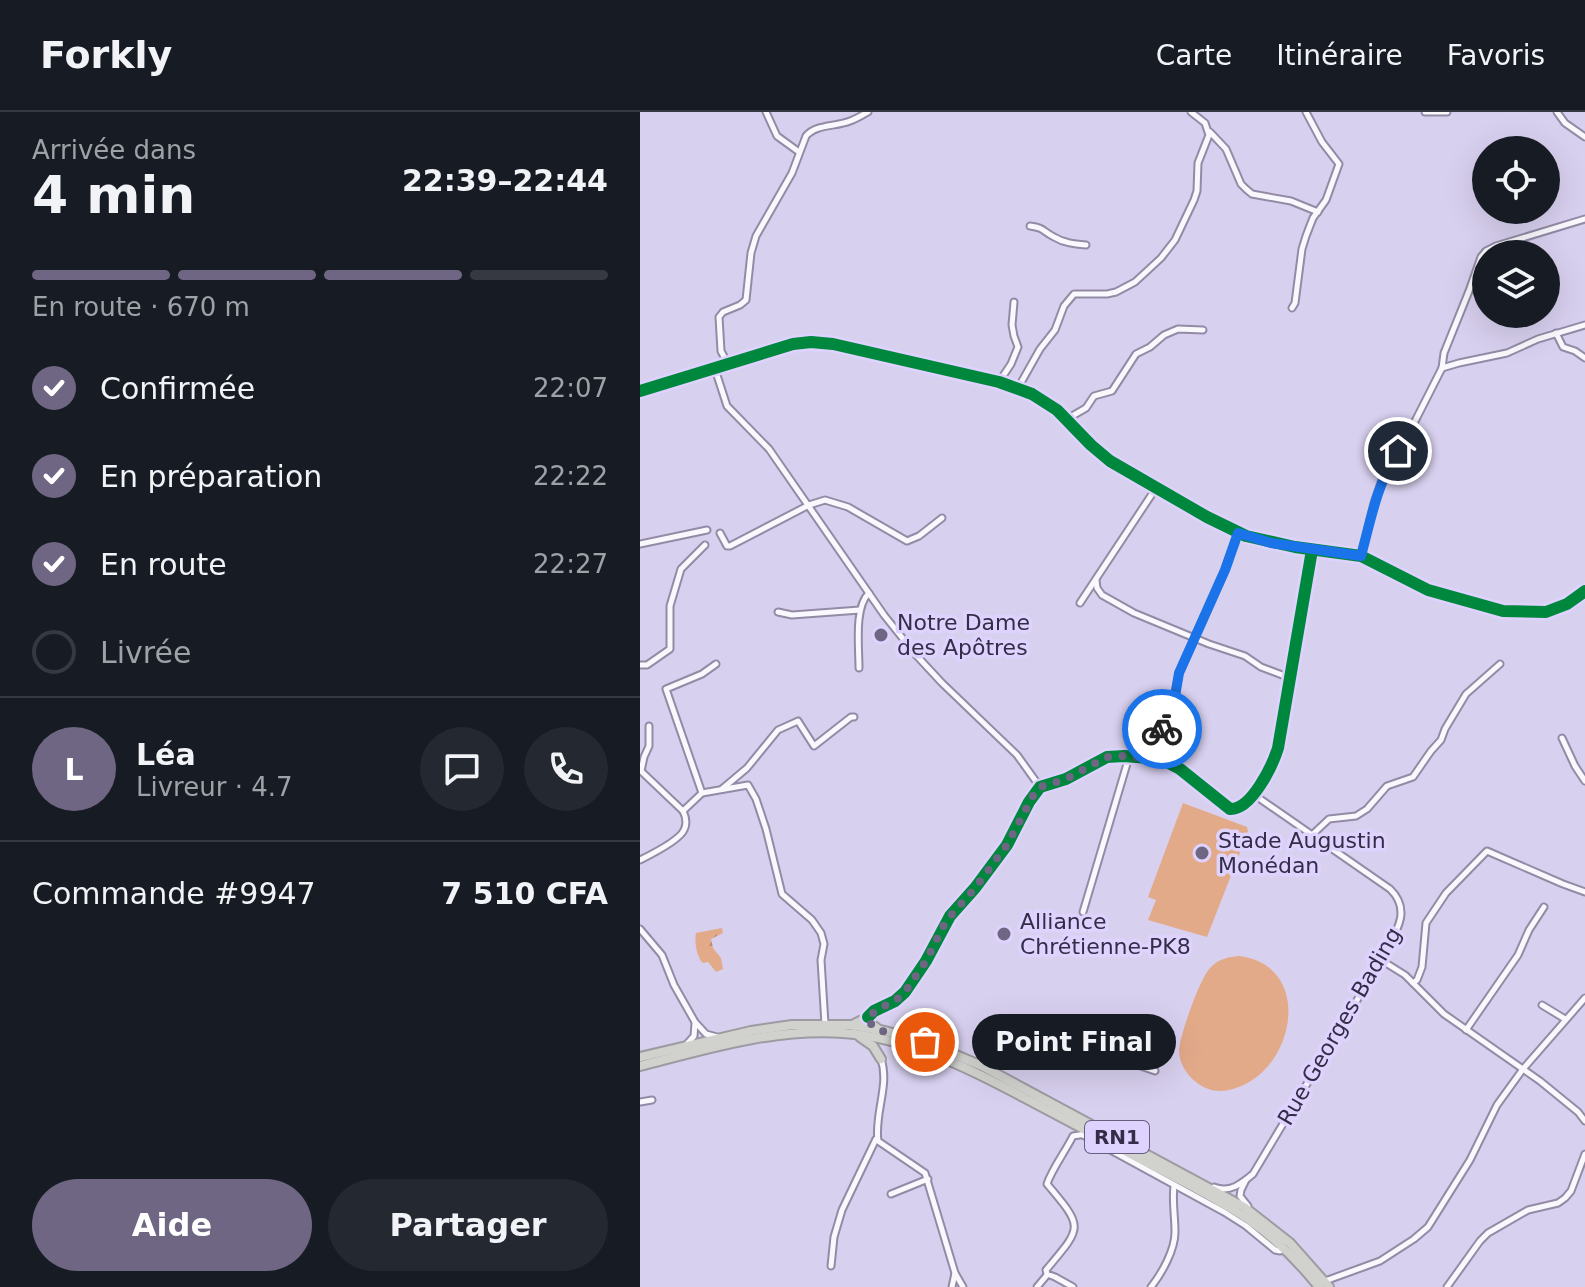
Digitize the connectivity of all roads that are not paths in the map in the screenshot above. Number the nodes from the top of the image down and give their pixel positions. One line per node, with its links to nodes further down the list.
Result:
1 (766, 112): 10 (street)
2 (868, 112): 10 (street)
3 (1191, 112): 8 (street)
4 (1306, 112): 11 (street)
5 (1425, 112): 6 (street)
6 (1447, 112)
7 (1557, 112): 9 (street)
8 (1210, 132): 11 (street); 25 (street)
9 (1585, 137)
10 (799, 152): 21 (street)
11 (1318, 212): 16 (street)
12 (1585, 219): 22 (street)
13 (1030, 226): 14 (street)
14 (1086, 245)
15 (1014, 302): 24 (street)
16 (1292, 308)
17 (1585, 325): 19 (street)
18 (1203, 330): 27 (street)
19 (1556, 333): 20 (street); 22 (street)
20 (1585, 358)
21 (728, 364): 23 (street); 24 (street)
22 (1442, 368): 37 (street)
23 (715, 369): 26 (street); 29 (street)
24 (999, 382): 25 (street)
25 (1018, 388): 27 (street)
26 (640, 391)
27 (1067, 419): 28 (street)
28 (1156, 488): 33 (street); 38 (street)
29 (809, 505): 30 (street); 32 (street); 40 (street)
30 (942, 518)
31 (707, 530): 34 (street)
32 (720, 533)
33 (1238, 533): 36 (street); 44 (street)
34 (640, 544)
35 (705, 545): 47 (street)
36 (1312, 550): 37 (street); 49 (street)
37 (1361, 556): 39 (street)
38 (1096, 580): 41 (street); 44 (street)
39 (1585, 591)
40 (869, 593): 42 (street); 57 (street)
41 (1080, 603)
42 (860, 610): 43 (street); 48 (street)
43 (778, 612)
44 (1195, 638): 49 (street); 54 (street)
45 (716, 664): 59 (street)
46 (1500, 664): 62 (street)
47 (640, 665)
48 (859, 668)
49 (1290, 678): 60 (street)
50 (854, 717): 58 (street)
51 (649, 726): 55 (street)
52 (1562, 738): 56 (street)
53 (1129, 757): 54 (street); 57 (street); 66 (street)
54 (1155, 759): 60 (street)
55 (641, 770): 61 (street)
56 (1585, 781)
57 (1040, 787): 72 (street)
58 (722, 789): 59 (street); 76 (street)
59 (702, 793): 61 (street)
60 (1253, 794): 62 (street, Rue Georges Bading)
61 (683, 811): 63 (street)
62 (1313, 834): 68 (street, Rue Georges Bading)
63 (640, 860)
64 (1585, 892): 69 (street)
65 (1544, 907): 79 (street)
66 (1083, 912)
67 (640, 929): 75 (street)
68 (1381, 960): 69 (street); 97 (street, Rue Georges Bading)
69 (1413, 983): 79 (street)
70 (1585, 998): 73 (street)
71 (1542, 1005): 73 (street)
72 (868, 1017): 77 (highway); 78 (highway)
73 (1565, 1019): 87 (street)
74 (1034, 1021): 88 (street)
75 (695, 1022): 81 (street); 83 (street)
76 (825, 1024): 77 (highway, RN1); 81 (highway, RN1)
77 (850, 1025): 78 (highway, RN1)
78 (878, 1030): 98 (highway, RN1)
79 (1466, 1030): 87 (street)
80 (856, 1034): 82 (highway, RN1); 85 (highway); 86 (highway, RN1)
81 (722, 1038): 83 (highway, RN1)
82 (903, 1043): 85 (highway); 92 (highway, RN1)
83 (684, 1047): 84 (highway, RN1)
84 (640, 1057)
85 (881, 1059): 93 (street)
86 (640, 1066)
87 (1523, 1069): 91 (street); 106 (street)
88 (1155, 1071)
89 (652, 1100): 90 (street)
90 (640, 1102)
91 (1585, 1121)
92 (1087, 1134): 95 (highway, RN1); 105 (street)
93 (877, 1138): 96 (street); 103 (street)
94 (1585, 1154): 112 (street)
95 (1131, 1158): 99 (street); 102 (highway, RN1)
96 (928, 1179): 100 (street); 104 (street)
97 (1246, 1180): 98 (street); 101 (street)
98 (1199, 1181): 101 (highway, RN1)
99 (1174, 1186): 102 (street); 111 (street)
100 (891, 1194)
101 (1262, 1219): 106 (highway, RN1)
102 (1283, 1248): 106 (highway, RN1)
103 (831, 1266)
104 (955, 1273): 107 (street); 108 (street)
105 (1047, 1275): 109 (street); 110 (street)
106 (1324, 1285)
107 (952, 1287)
108 (963, 1287)
109 (1037, 1287)
110 (1073, 1287)
111 (1151, 1287)
112 (1447, 1287)

